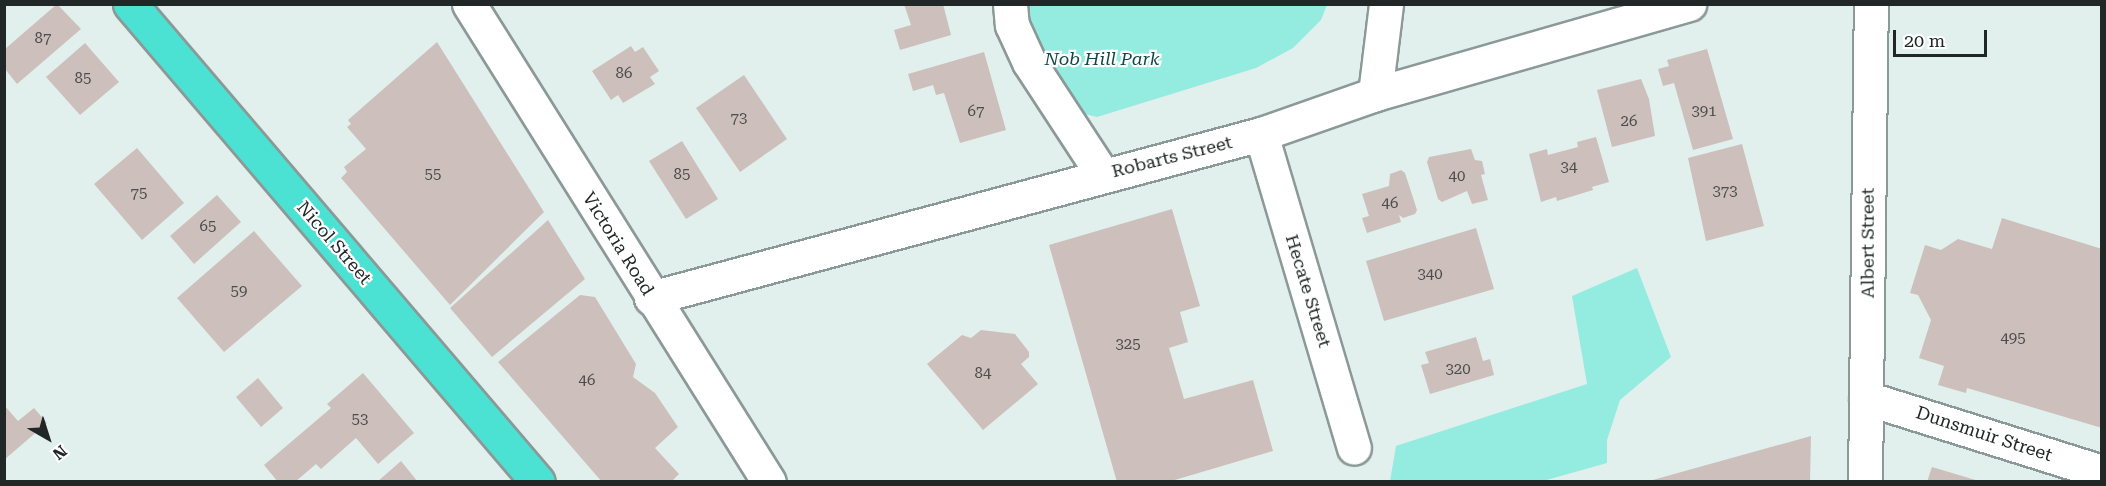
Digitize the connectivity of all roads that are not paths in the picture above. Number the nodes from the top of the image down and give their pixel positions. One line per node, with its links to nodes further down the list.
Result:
1 (130, 4): 14 (highway, Nicol Street)
2 (469, 4): 10 (street, Victoria Road)
3 (1010, 4): 9 (street)
4 (1386, 4): 7 (street)
5 (1689, 4): 7 (street, Robarts Street)
6 (1870, 4): 11 (street, Albert Street)
7 (1375, 94): 8 (street, Robarts Street)
8 (1262, 134): 9 (street, Robarts Street); 12 (street, Hecate Street)
9 (1103, 175): 10 (street, Robarts Street)
10 (651, 298): 15 (street, Victoria Road)
11 (1866, 398): 13 (street, Dunsmuir Street); 16 (street, Albert Street)
12 (1354, 447)
13 (2102, 472)
14 (538, 482)
15 (769, 482)
16 (1865, 482)

